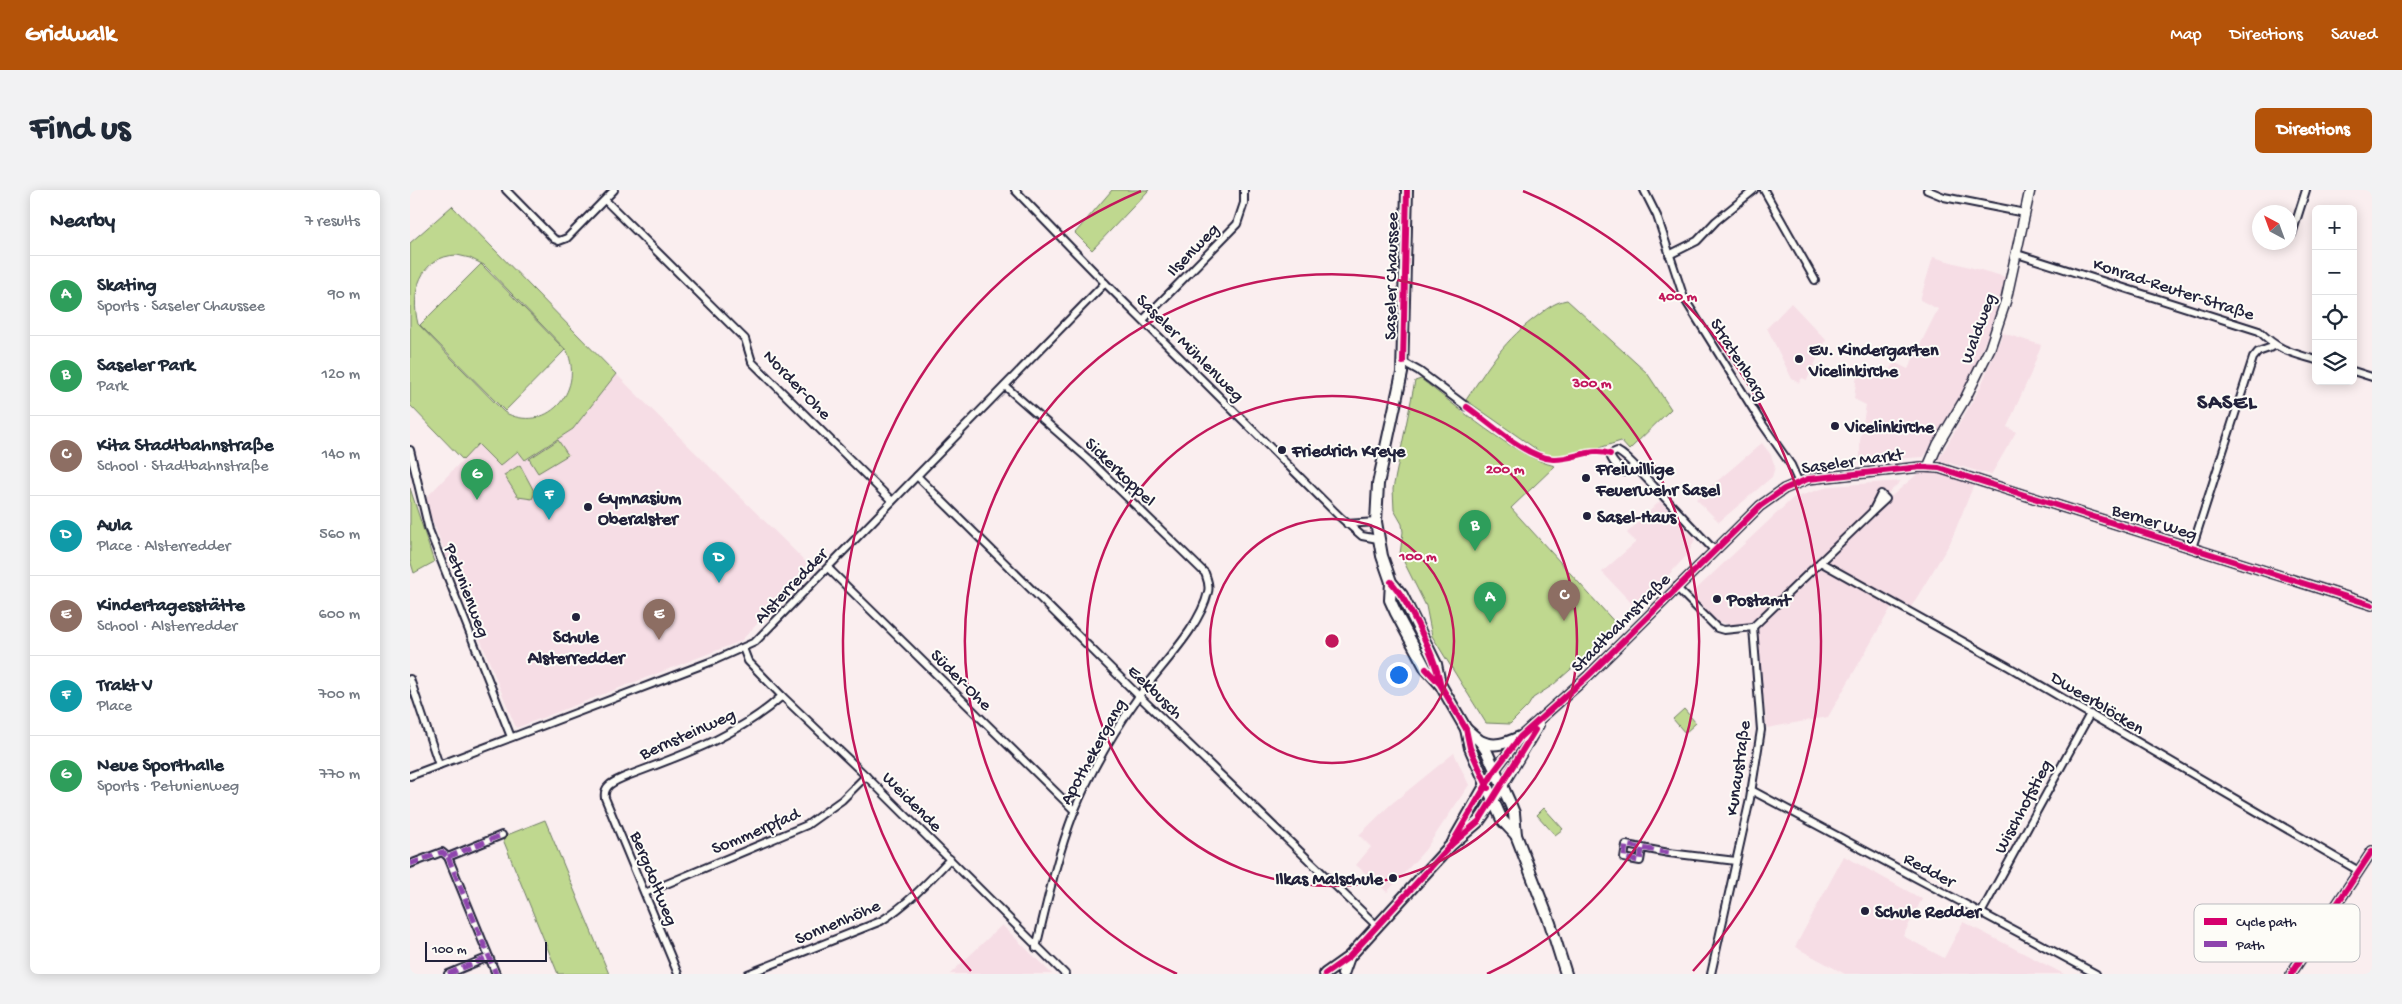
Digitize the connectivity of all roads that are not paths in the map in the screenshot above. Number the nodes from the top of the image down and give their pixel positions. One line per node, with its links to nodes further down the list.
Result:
1 (506, 190): 12 (street)
2 (614, 190): 12 (street)
3 (1015, 190): 18 (street, Saseler Mühlenweg)
4 (1244, 190): 19 (street, Ilsenweg)
5 (1407, 190): 22 (main road, Saseler Chaussee)
6 (1644, 190): 16 (street, Stratenbarg)
7 (1754, 190): 16 (street)
8 (1764, 190): 17 (street)
9 (1927, 190): 13 (street)
10 (2030, 190): 13 (main road, Waldweg)
11 (2306, 190): 14 (street)
12 (605, 200): 32 (street, Norder-Ohe)
13 (2025, 213): 15 (main road, Waldweg)
14 (2297, 218)
15 (2017, 254): 20 (street, Konrad-Reuter-Straße); 29 (main road, Waldweg)
16 (1669, 255): 31 (street, Stratenbarg)
17 (1815, 280)
18 (1105, 283): 19 (street, Saseler Mühlenweg); 25 (street, Alsterredder)
19 (1143, 320): 35 (street, Saseler Mühlenweg)
20 (2275, 346): 21 (street, Konrad-Reuter-Straße); 37 (street)
21 (2312, 359)
22 (1403, 362): 26 (street); 34 (main road, Saseler Chaussee)
23 (2357, 372): 24 (street)
24 (2372, 377)
25 (1005, 386): 30 (street, Alsterredder); 41 (street, Sickerkoppel)
26 (1467, 407)
27 (410, 450): 52 (street, Petunienweg)
28 (1634, 466): 38 (street)
29 (1928, 467): 31 (main road, Saseler Markt); 37 (main road, Berner Weg)
30 (917, 476): 32 (street, Alsterredder); 48 (street, Eekbusch)
31 (1799, 482): 38 (main road, Saseler Markt)
32 (892, 501): 40 (street, Alsterredder)
33 (1872, 512): 39 (street)
34 (1376, 522): 35 (street); 36 (main road, Saseler Chaussee)
35 (1347, 524): 36 (street, Saseler Mühlenweg)
36 (1378, 538): 51 (main road, Saseler Chaussee)
37 (2192, 548): 43 (main road, Berner Weg)
38 (1714, 550): 42 (main road, Stadtbahnstraße)
39 (1820, 562): 44 (street); 49 (street, Dweerblöcken)
40 (828, 568): 45 (street, Alsterredder); 64 (street, Süder-Ohe)
41 (1209, 584): 48 (street, Apothekergang)
42 (1676, 587): 44 (street); 50 (main road, Stadtbahnstraße)
43 (2372, 605)
44 (1753, 627): 61 (street, Kunaustraße)
45 (743, 648): 47 (street, Weidende); 52 (street, Alsterredder)
46 (410, 679): 55 (street)
47 (782, 696): 58 (street, Weidende); 62 (street, Bernsteinweg)
48 (1139, 696): 64 (street, Apothekergang); 78 (street, Eekbusch)
49 (2090, 714): 74 (street, Dweerblöcken); 77 (street, Wischhofstieg)
50 (1546, 715): 53 (main road, Stadtbahnstraße); 60 (main road, Stadtbahnstraße)
51 (1466, 729): 54 (main road, Saseler Chaussee); 59 (main road, Saseler Chaussee)
52 (511, 737): 55 (street, Alsterredder)
53 (1520, 737): 54 (main road); 56 (main road, Stadtbahnstraße)
54 (1480, 741): 56 (main road, Saseler Chaussee)
55 (439, 765): 57 (street, Alsterredder)
56 (1495, 770): 59 (main road, Stadtbahnstraße); 60 (main road, Saseler Chaussee)
57 (410, 776)
58 (866, 776): 71 (street, Weidende); 75 (street, Sommerpfad)
59 (1486, 783): 63 (main road, Saseler Chaussee); 67 (main road, Stadtbahnstraße)
60 (1502, 785): 63 (main road, Stadtbahnstraße); 65 (main road, Saseler Chaussee)
61 (1751, 790): 72 (street, Kunaustraße); 77 (street, Redder)
62 (605, 794): 75 (street, Bergdoltweg)
63 (1494, 800): 65 (main road, Saseler Chaussee); 67 (main road, Stadtbahnstraße)
64 (1075, 811): 79 (street, Apothekergang)
65 (1516, 835): 90 (main road, Saseler Chaussee)
66 (502, 836): 70 (street)
67 (1451, 844): 78 (main road, Stadtbahnstraße)
68 (1642, 849): 72 (street)
69 (2372, 852): 74 (main road)
70 (448, 856): 73 (street); 80 (street)
71 (950, 859): 79 (street, Weidende); 86 (street, Sonnenhöhe)
72 (1736, 861): 91 (street, Kunaustraße)
73 (410, 864)
74 (2359, 871): 76 (main road)
75 (645, 893): 85 (street, Bergdoltweg)
76 (2338, 904)
77 (1981, 914): 92 (street, Redder)
78 (1377, 926): 81 (main road, Stadtbahnstraße)
79 (1036, 948): 87 (street, Weidende)
80 (489, 957): 83 (street); 84 (street)
81 (1350, 957): 88 (main road, Stadtbahnstraße); 89 (main road, Stadtbahnstraße)
82 (2300, 962): 93 (main road)
83 (448, 974)
84 (496, 974)
85 (678, 974)
86 (748, 974)
87 (1064, 974)
88 (1325, 974)
89 (1343, 974)
90 (1566, 974)
91 (1711, 974)
92 (2096, 974)
93 (2292, 974)

